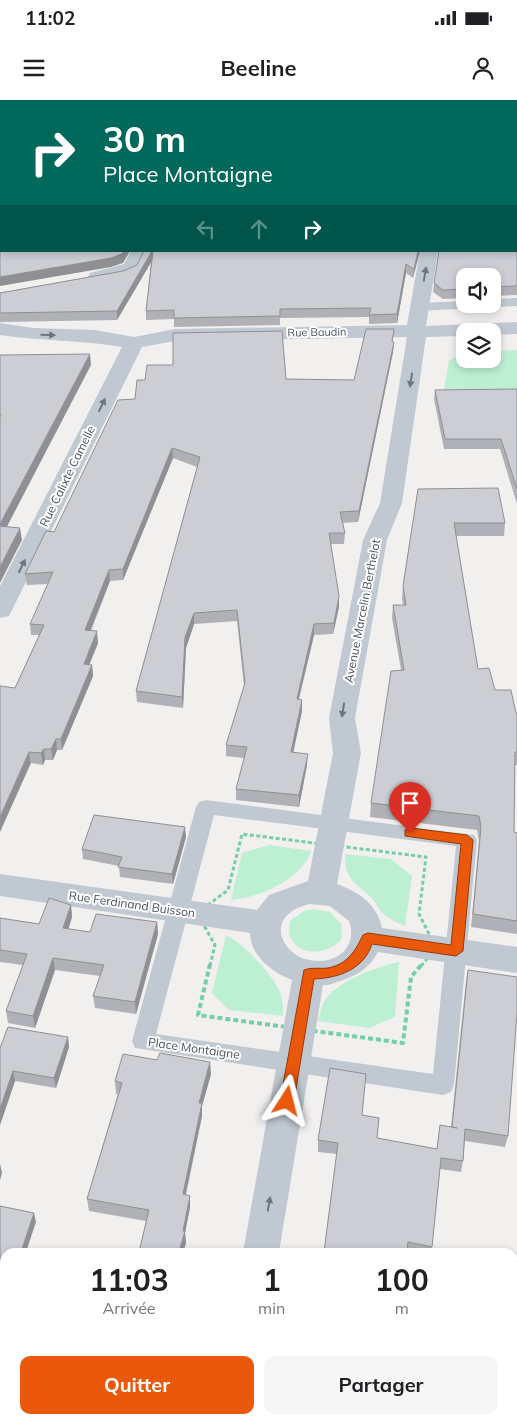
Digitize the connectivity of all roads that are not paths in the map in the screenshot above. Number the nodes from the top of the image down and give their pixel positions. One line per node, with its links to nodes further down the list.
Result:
1 (139, 252): 3 (street)
2 (429, 252): 7 (street, Avenue Marcelin Berthelot, one-way to 2)
3 (78, 280)
4 (517, 302): 5 (lane)
5 (501, 303)
6 (456, 305): 7 (lane)
7 (420, 307): 10 (street, Avenue Marcelin Berthelot)
8 (517, 328): 10 (street, Rue Baudin)
9 (0, 329): 11 (street, Rue Baudin, one-way to 11)
10 (417, 332): 11 (street, Rue Baudin); 13 (street, Avenue Marcelin Berthelot, one-way to 13)
11 (135, 344): 12 (street, Rue Calixte Camelle, one-way to 11)
12 (0, 610)
13 (330, 834): 15 (street, Avenue Marcelin Berthelot); 16 (lane, Place Montaigne); 19 (lane, Place Montaigne)
14 (0, 885): 16 (street, Rue Ferdinand Buisson)
15 (321, 892): 17 (street); 18 (street)
16 (187, 912): 17 (street, Rue Ferdinand Buisson); 22 (lane, Place Montaigne)
17 (265, 923): 21 (street)
18 (368, 938): 19 (street); 21 (street)
19 (446, 949): 20 (street); 22 (lane, Place Montaigne)
20 (517, 960)
21 (309, 973): 22 (street)
22 (293, 1063): 23 (street, one-way to 22)
23 (262, 1248)

